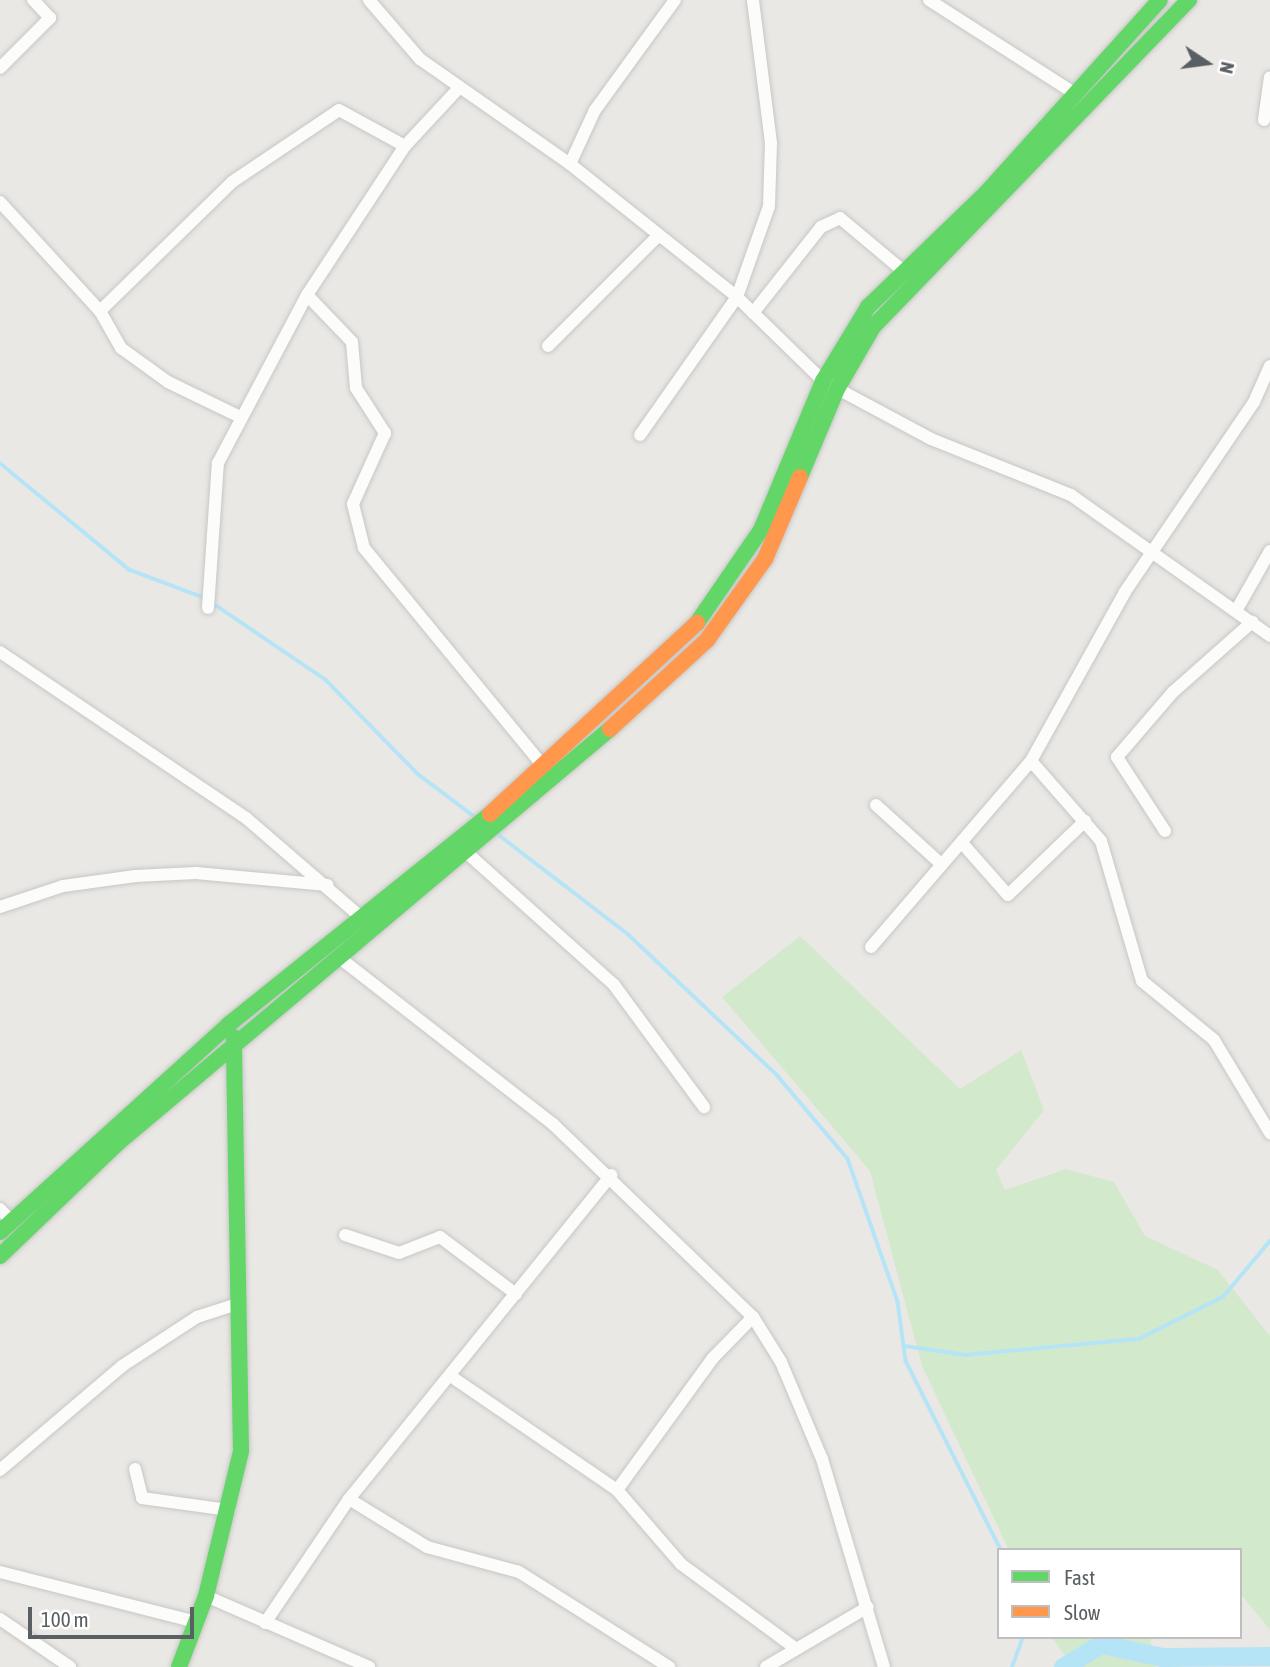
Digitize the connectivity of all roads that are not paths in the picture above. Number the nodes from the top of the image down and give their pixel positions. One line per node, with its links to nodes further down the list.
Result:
1 (33, 0): 8 (street)
2 (369, 0): 10 (street)
3 (675, 0): 14 (street)
4 (753, 0): 19 (street)
5 (929, 0): 11 (street)
6 (1160, 0): 11 (main road)
7 (1189, 0): 24 (main road)
8 (0, 68)
9 (1270, 77): 12 (street)
10 (458, 89): 13 (street); 14 (street)
11 (1074, 93): 17 (main road)
12 (1264, 120)
13 (405, 146): 18 (street); 20 (street)
14 (570, 164): 16 (street)
15 (0, 202): 20 (street)
16 (657, 237): 19 (street); 22 (street)
17 (901, 270): 21 (street); 24 (main road)
18 (307, 295): 25 (street); 35 (street)
19 (737, 297): 21 (street); 26 (street)
20 (100, 311): 25 (street)
21 (754, 313): 24 (street)
22 (548, 346)
23 (1270, 366): 27 (street)
24 (830, 385): 27 (street); 35 (main road); 38 (main road)
25 (240, 418): 29 (street)
26 (640, 435)
27 (1153, 550): 30 (street); 34 (street)
28 (1270, 551): 30 (street)
29 (208, 608)
30 (1236, 611): 31 (street)
31 (1252, 622): 32 (street); 39 (street)
32 (1270, 636)
33 (0, 652): 43 (street)
34 (1031, 761): 37 (street); 40 (street)
35 (542, 766): 38 (main road)
36 (876, 805): 42 (street)
37 (1085, 821): 40 (street); 52 (street)
38 (489, 824): 41 (main road); 45 (main road)
39 (1164, 831)
40 (962, 844): 42 (street)
41 (466, 852): 47 (main road); 51 (street)
42 (942, 864): 46 (street)
43 (327, 885): 44 (street); 45 (street)
44 (0, 907)
45 (362, 918): 48 (main road)
46 (871, 947)
47 (341, 959): 49 (main road); 54 (street)
48 (228, 1025): 49 (main road); 55 (main road)
49 (237, 1042): 57 (main road); 59 (main road)
50 (1270, 1106): 52 (street)
51 (704, 1107)
52 (1261, 1117): 53 (street)
53 (1270, 1133)
54 (611, 1175): 58 (street); 60 (street)
55 (4, 1221)
56 (345, 1235): 58 (street)
57 (0, 1256)
58 (516, 1294): 61 (street)
59 (240, 1303): 63 (street); 66 (main road)
60 (753, 1317): 64 (street); 69 (street)
61 (452, 1377): 64 (street); 65 (street)
62 (135, 1469): 66 (street)
63 (0, 1470)
64 (617, 1490): 73 (street)
65 (349, 1499): 72 (street); 77 (street)
66 (229, 1510): 68 (main road)
67 (1, 1574): 71 (street)
68 (206, 1596): 71 (main road); 72 (street)
69 (868, 1607): 73 (street); 79 (street)
70 (0, 1619): 74 (street)
71 (196, 1622): 75 (main road)
72 (265, 1623): 76 (street)
73 (794, 1648): 78 (street)
74 (70, 1667)
75 (179, 1667)
76 (369, 1667)
77 (669, 1667)
78 (766, 1667)
79 (884, 1667)

